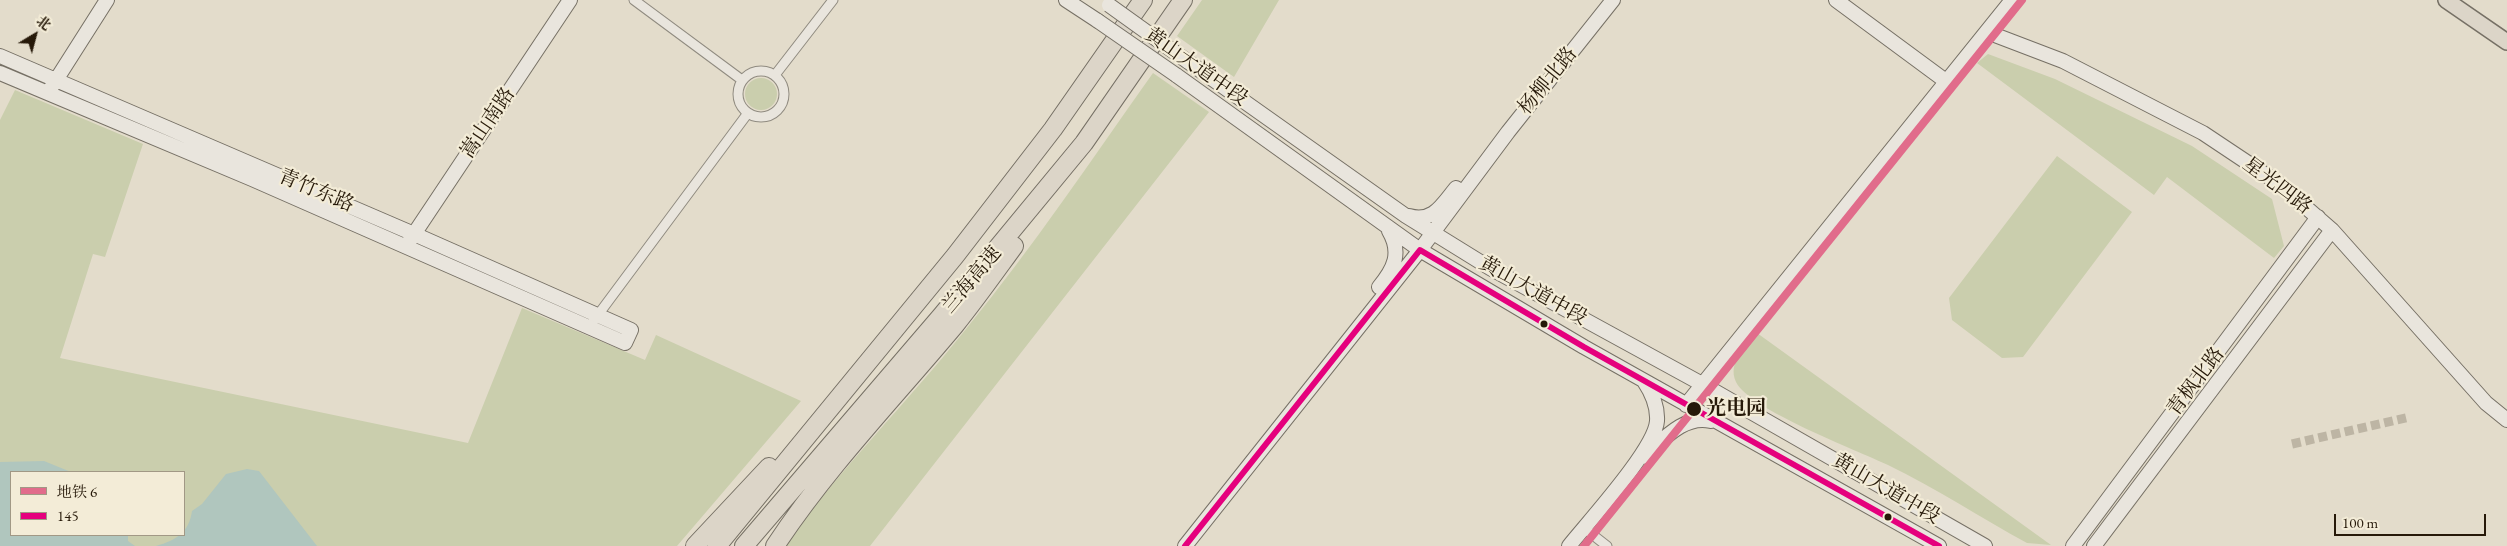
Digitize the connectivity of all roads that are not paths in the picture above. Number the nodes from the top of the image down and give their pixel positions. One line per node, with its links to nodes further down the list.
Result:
1 (107, 0): 18 (street)
2 (570, 0): 30 (street, 嵩山南路)
3 (634, 0): 19 (street)
4 (833, 0): 17 (street)
5 (1066, 0): 27 (street, 黄山大道中段, bridge)
6 (1143, 0): 35 (highway, 兰海高速)
7 (1183, 0): 23 (highway, 兰海高速)
8 (1613, 0): 24 (street, 杨柳北路)
9 (1836, 0): 20 (street)
10 (2012, 0): 13 (street)
11 (2446, 0): 14 (main road)
12 (1106, 3): 25 (street, 黄山大道中段, bridge)
13 (1987, 32): 20 (street); 26 (street, 星光四路)
14 (2507, 42)
15 (0, 56): 18 (street, 青竹东路)
16 (0, 72): 21 (street, 青竹东路)
17 (775, 75): 19 (street); 22 (street)
18 (56, 80): 21 (street); 30 (street, 青竹东路)
19 (742, 80): 22 (street)
20 (1948, 82): 37 (street)
21 (48, 93): 31 (street, 青竹东路)
22 (748, 112): 33 (street)
23 (1084, 143): 45 (highway, 兰海高速); 46 (highway)
24 (1484, 163): 25 (street); 29 (street)
25 (1406, 216): 29 (street, 黄山大道中段)
26 (2318, 217): 28 (street, 星光四路); 53 (street, 青枫北路)
27 (1389, 230): 32 (street, 黄山大道中段); 47 (street)
28 (2332, 230): 39 (street, 星光四路); 54 (street, 青枫北路)
29 (1433, 233): 32 (street); 37 (street, 黄山大道中段)
30 (414, 234): 31 (street, 嵩山南路); 33 (street, 青竹东路)
31 (406, 246): 34 (street, 青竹东路)
32 (1420, 250): 36 (street, 黄山大道中段); 48 (street)
33 (598, 315): 34 (street); 34 (street, 青竹东路)
34 (589, 326)
35 (872, 358): 43 (highway); 44 (highway)
36 (1643, 380): 38 (street, 黄山大道中段); 41 (street)
37 (1702, 384): 38 (street); 52 (street, 黄山大道中段)
38 (1686, 404): 40 (street, 黄山大道中段)
39 (2507, 420)
40 (1718, 423): 41 (street); 51 (street, 黄山大道中段)
41 (1635, 464): 42 (street)
42 (1584, 528): 49 (street); 50 (street)
43 (694, 546)
44 (717, 546)
45 (744, 546)
46 (775, 546)
47 (1176, 546)
48 (1185, 546)
49 (1569, 546)
50 (1607, 546)
51 (1939, 546)
52 (1985, 546)
53 (2073, 546)
54 (2094, 546)

